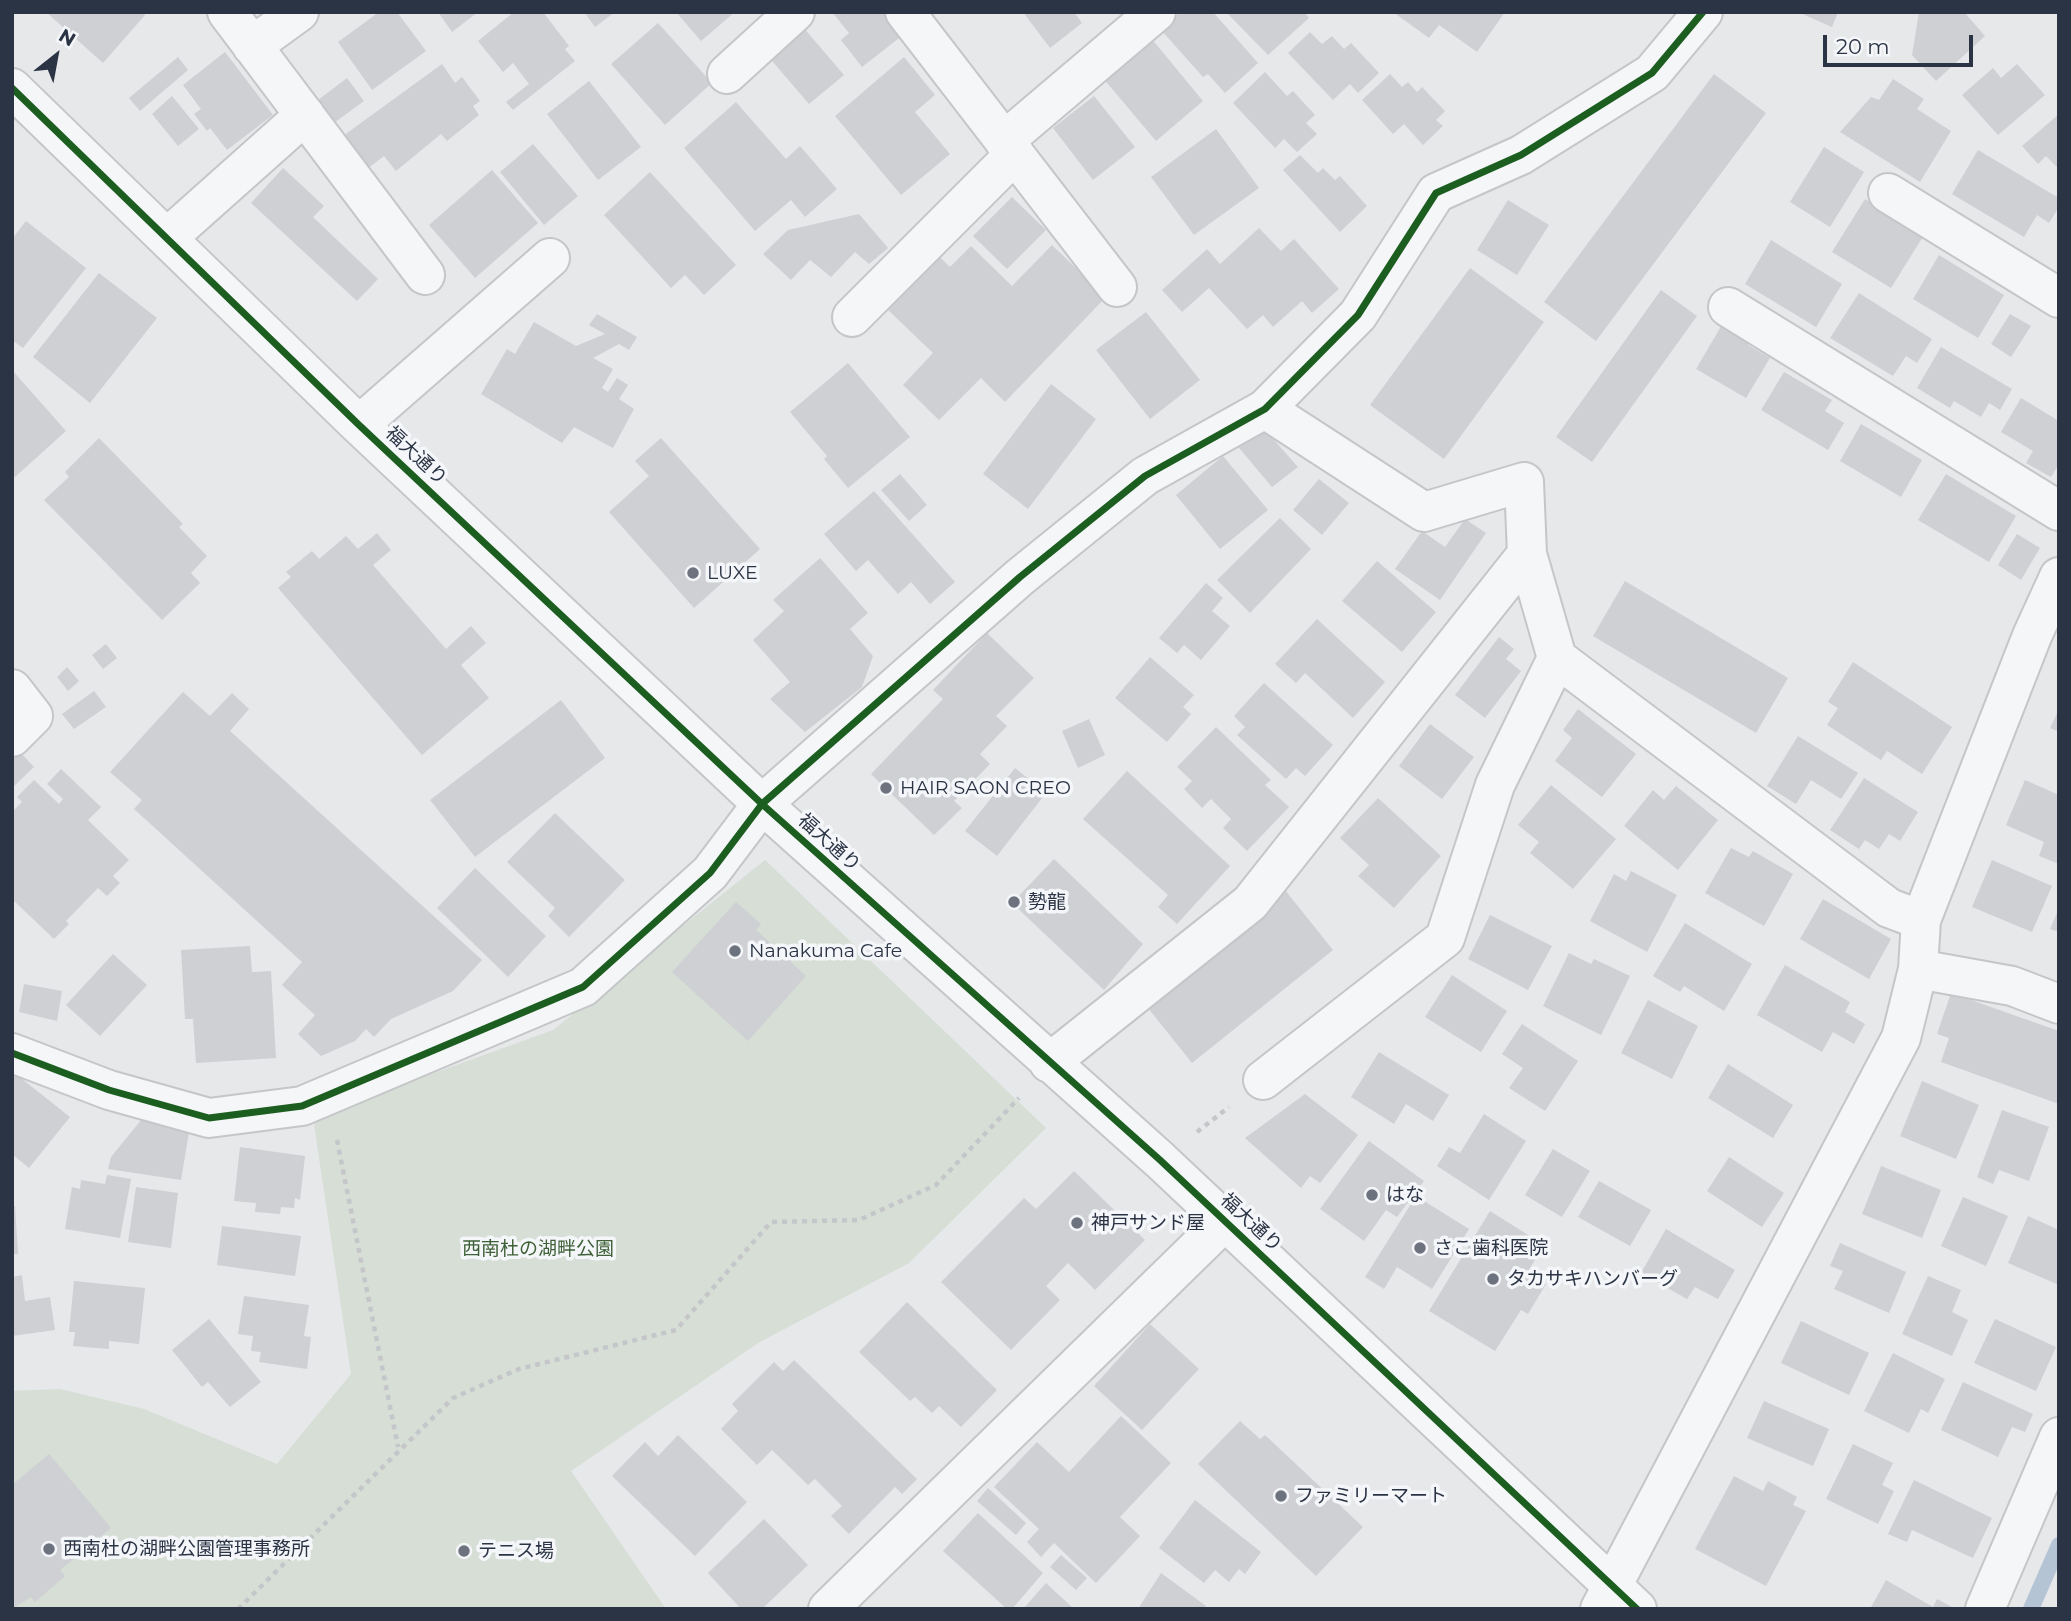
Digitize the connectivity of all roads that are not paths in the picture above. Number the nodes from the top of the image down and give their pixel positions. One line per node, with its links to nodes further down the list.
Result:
1 (227, 12): 7 (street)
2 (299, 12): 7 (street)
3 (795, 12): 8 (street)
4 (905, 12): 11 (street)
5 (1156, 12): 11 (street)
6 (1703, 12): 20 (street)
7 (252, 46): 10 (street)
8 (727, 74)
9 (12, 88): 13 (street, 福大通り)
10 (305, 115): 13 (street); 15 (street)
11 (1009, 147): 16 (street); 19 (street)
12 (1888, 193): 17 (street)
13 (167, 238): 21 (street, 福大通り)
14 (550, 258): 21 (street)
15 (425, 275)
16 (1117, 288)
17 (2059, 298)
18 (1728, 307): 22 (street)
19 (852, 317)
20 (1265, 409): 23 (street); 28 (street)
21 (359, 425): 28 (street, 福大通り)
22 (2059, 511)
23 (1527, 554): 25 (street); 33 (street)
24 (2059, 577): 29 (street)
25 (1557, 658): 29 (street); 34 (street)
26 (12, 689): 27 (street)
27 (12, 737)
28 (762, 804): 32 (street); 33 (street, 福大通り)
29 (1921, 920): 30 (street)
30 (1918, 969): 31 (street); 37 (street)
31 (2059, 1004)
32 (12, 1053)
33 (1049, 1063): 35 (street, 福大通り)
34 (1262, 1080)
35 (1226, 1220): 37 (street, 福大通り); 38 (street)
36 (2059, 1437): 39 (street)
37 (1616, 1601)
38 (828, 1609)
39 (1985, 1609)

